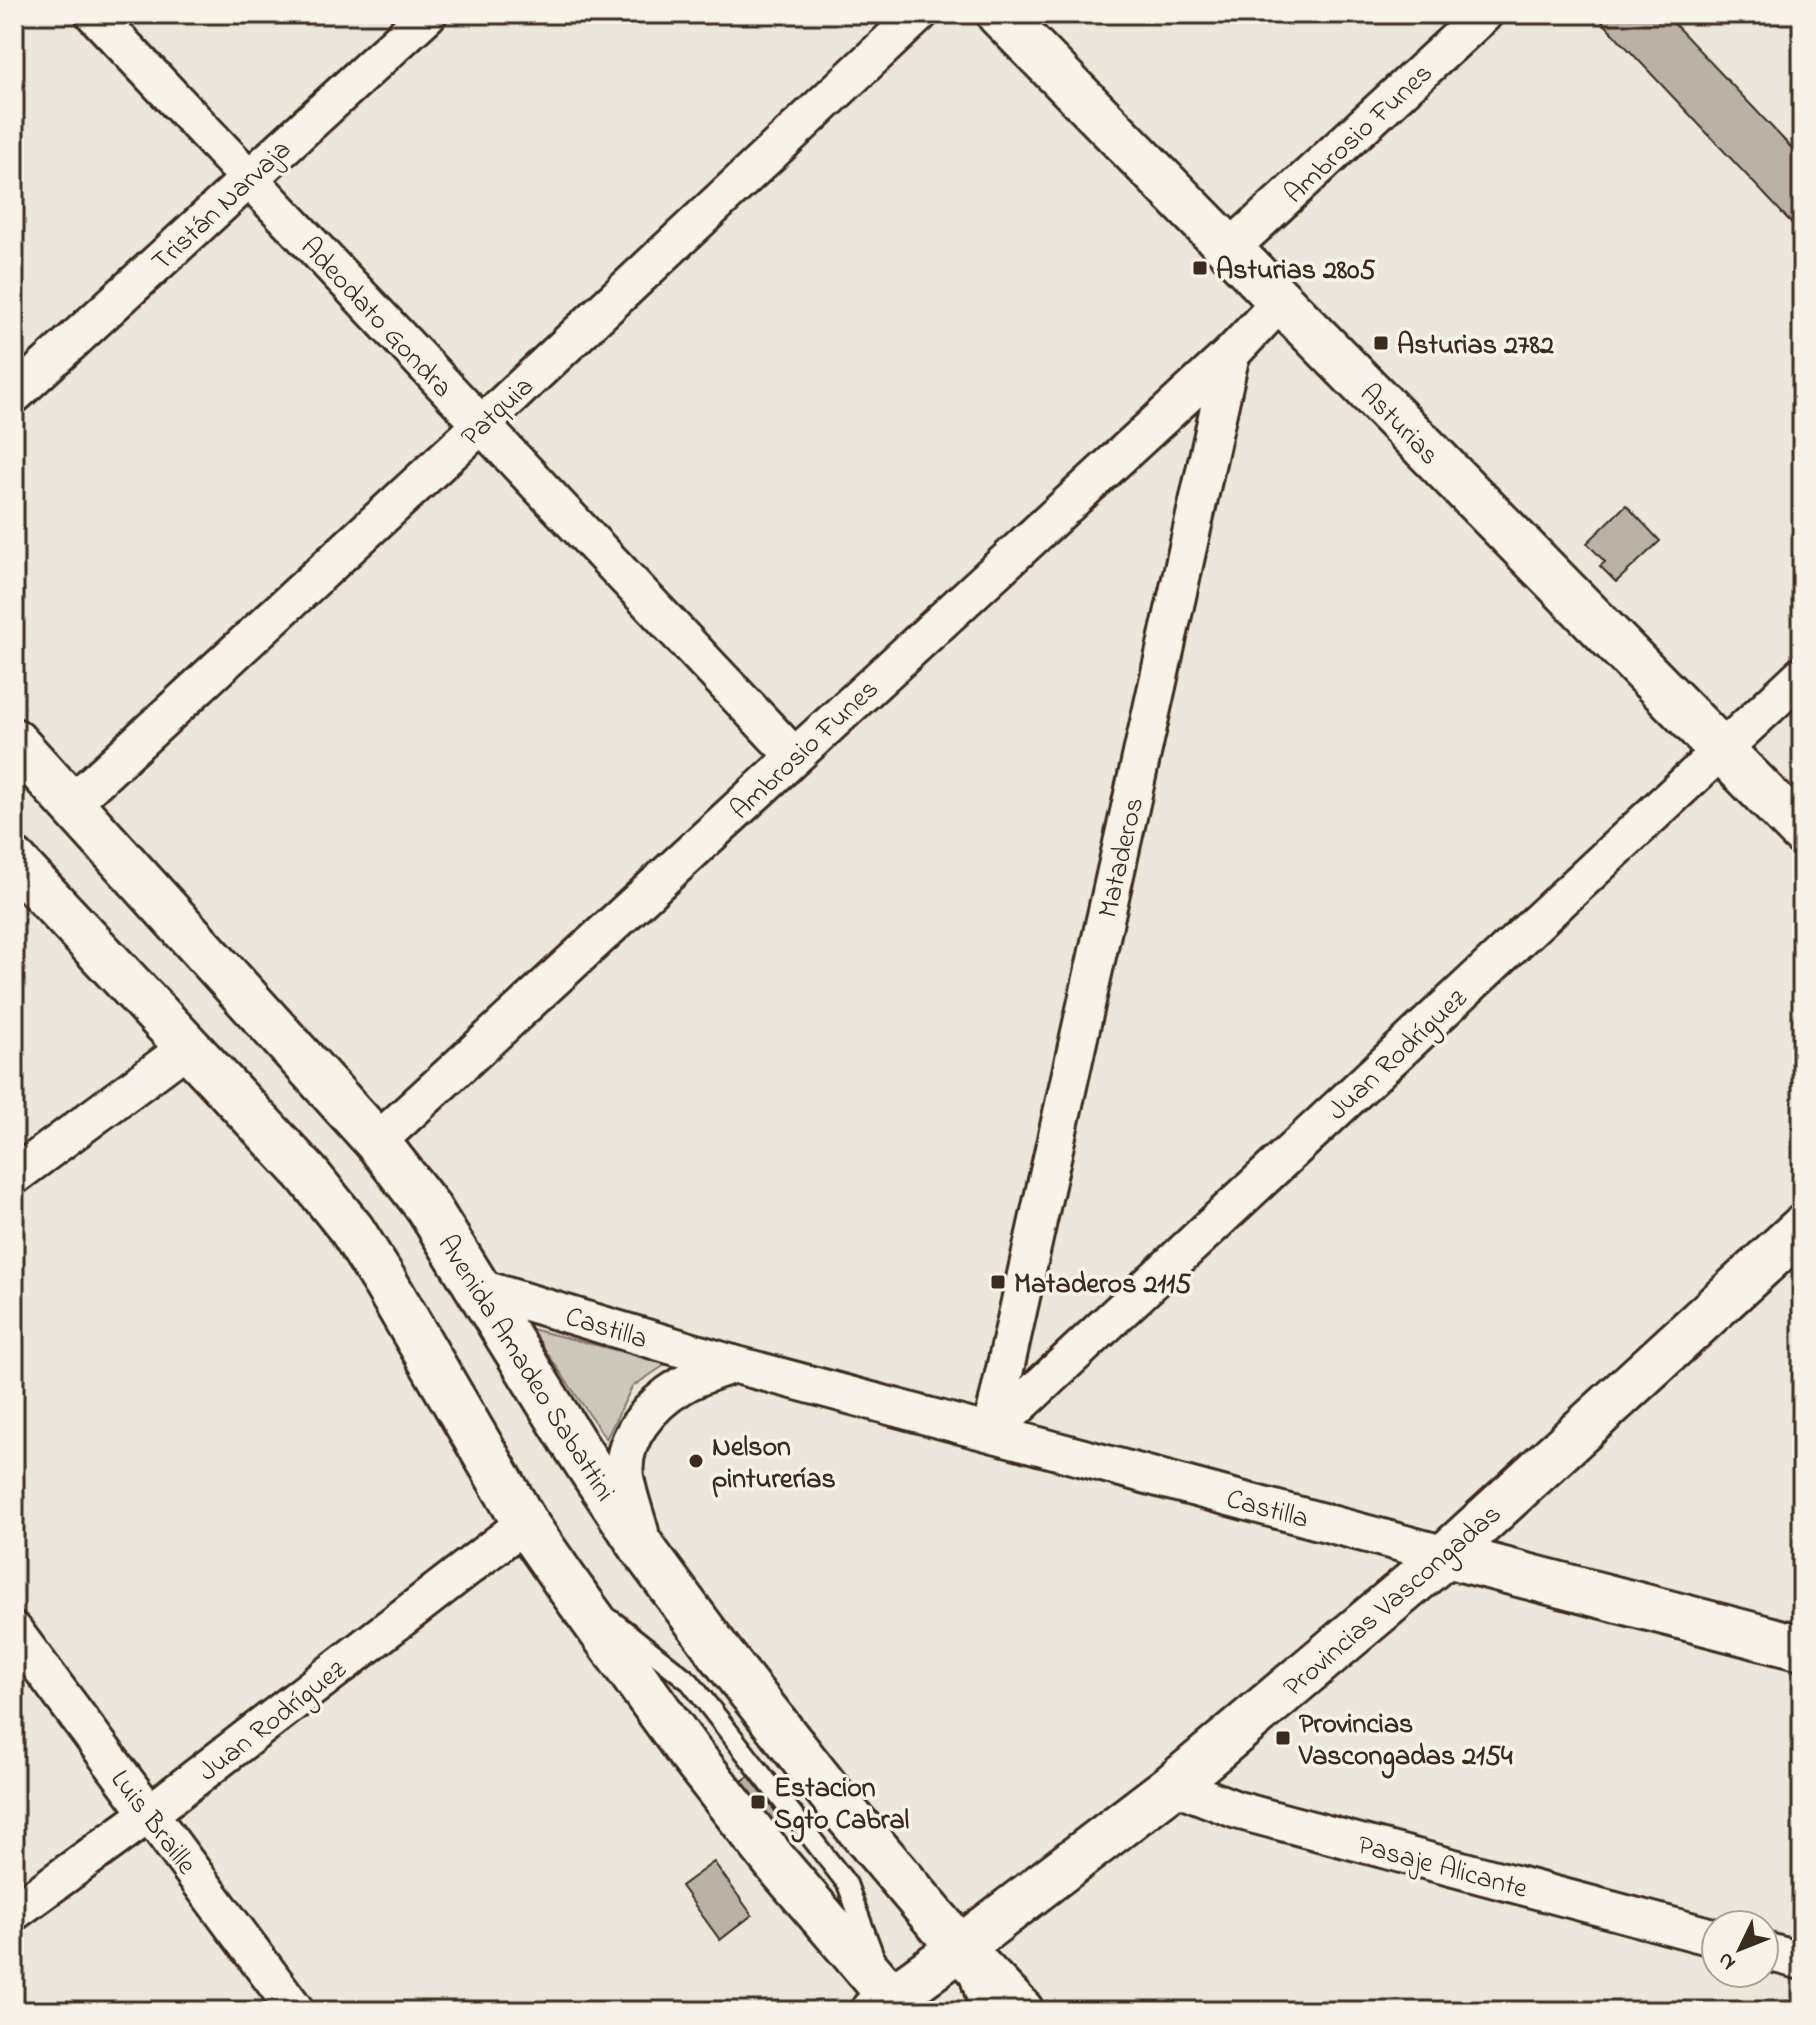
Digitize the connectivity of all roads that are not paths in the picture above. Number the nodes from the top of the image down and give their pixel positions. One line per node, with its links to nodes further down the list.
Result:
1 (94, 14): 6 (street, Adeodato Gondra)
2 (428, 14): 6 (street, Tristán Narvaja)
3 (919, 14): 11 (street, Patquia)
4 (999, 14): 7 (main road, Asturias)
5 (1484, 14): 7 (street, Ambrosio Funes)
6 (248, 178): 10 (street, Tristán Narvaja); 11 (street, Adeodato Gondra)
7 (1230, 249): 8 (main road, Asturias)
8 (1281, 301): 9 (street); 14 (main road, Asturias)
9 (1231, 354): 15 (street, Ambrosio Funes); 25 (street, Mataderos)
10 (14, 395)
11 (481, 425): 15 (street, Adeodato Gondra); 16 (street, Patquia)
12 (1802, 675): 14 (street, Juan Rodríguez)
13 (14, 741): 16 (main road, Avenida Amadeo Sabattini)
14 (1721, 749): 17 (main road, Asturias); 25 (street, Juan Rodríguez)
15 (794, 756): 20 (street, Ambrosio Funes)
16 (71, 804): 20 (main road, Avenida Amadeo Sabattini)
17 (1802, 832)
18 (14, 861): 19 (main road)
19 (188, 1047): 21 (street); 26 (main road)
20 (377, 1142): 23 (main road, Avenida Amadeo Sabattini)
21 (14, 1176)
22 (1802, 1228): 28 (main road, Provincias Vascongadas)
23 (480, 1288): 24 (street, Castilla); 27 (main road, Avenida Amadeo Sabattini)
24 (733, 1364): 25 (street, Castilla); 27 (street)
25 (991, 1432): 28 (street, Castilla)
26 (525, 1523): 32 (street, Juan Rodríguez); 38 (main road)
27 (644, 1550): 35 (main road, Avenida Amadeo Sabattini)
28 (1446, 1555): 30 (main road, Castilla); 31 (main road, Provincias Vascongadas)
29 (14, 1631): 32 (street, Luis Braille)
30 (1802, 1648)
31 (1173, 1785): 34 (street, Pasaje Alicante); 35 (main road, Provincias Vascongadas)
32 (150, 1813): 33 (street, Juan Rodríguez); 39 (street, Luis Braille)
33 (14, 1912)
34 (1700, 1934)
35 (960, 1948): 38 (main road, Provincias Vascongadas); 40 (lane); 41 (main road, Avenida Amadeo Sabattini)
36 (1780, 1955): 37 (street)
37 (1802, 1961)
38 (889, 2007)
39 (296, 2011)
40 (980, 2011)
41 (1021, 2011)

